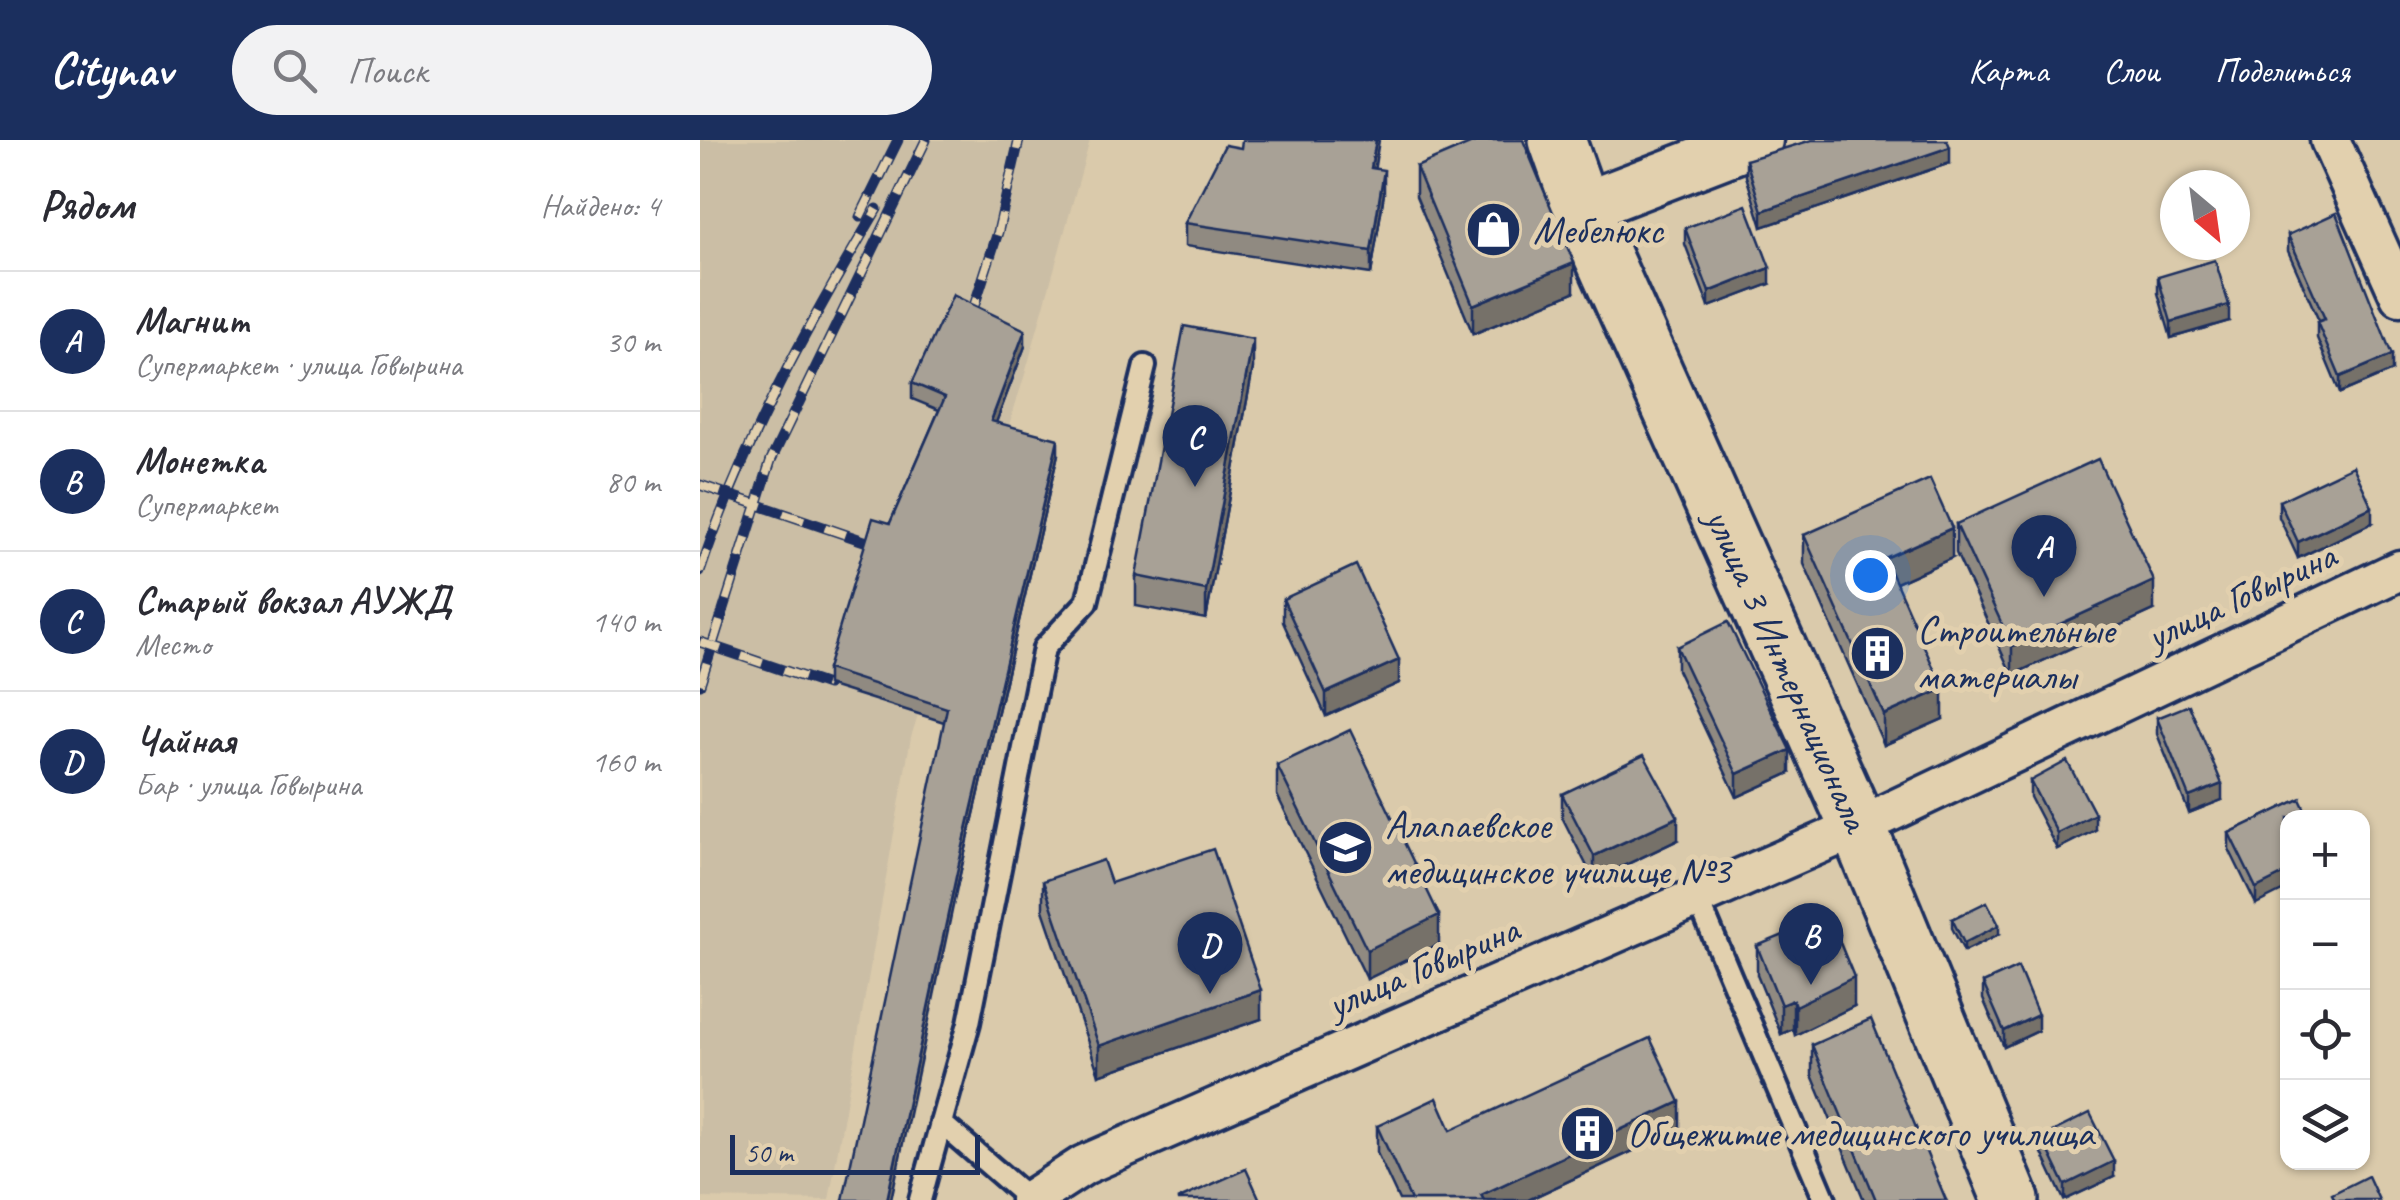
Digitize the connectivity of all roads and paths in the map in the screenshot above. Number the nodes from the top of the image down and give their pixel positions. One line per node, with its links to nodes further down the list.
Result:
1 (1557, 140): 4 (main road, улица 3 Интернационала)
2 (1758, 140): 4 (street)
3 (2330, 140): 5 (street)
4 (1581, 208): 8 (main road, улица 3 Интернационала)
5 (2400, 296)
6 (1146, 366): 10 (lane)
7 (2400, 570): 8 (street, улица Говырина)
8 (1858, 827): 9 (street, улица Говырина); 14 (main road, улица 3 Интернационала)
9 (1697, 897): 12 (street, улица Говырина); 13 (lane)
10 (940, 1123): 11 (lane); 12 (lane)
11 (920, 1200)
12 (1030, 1200)
13 (1825, 1200)
14 (2011, 1200)

